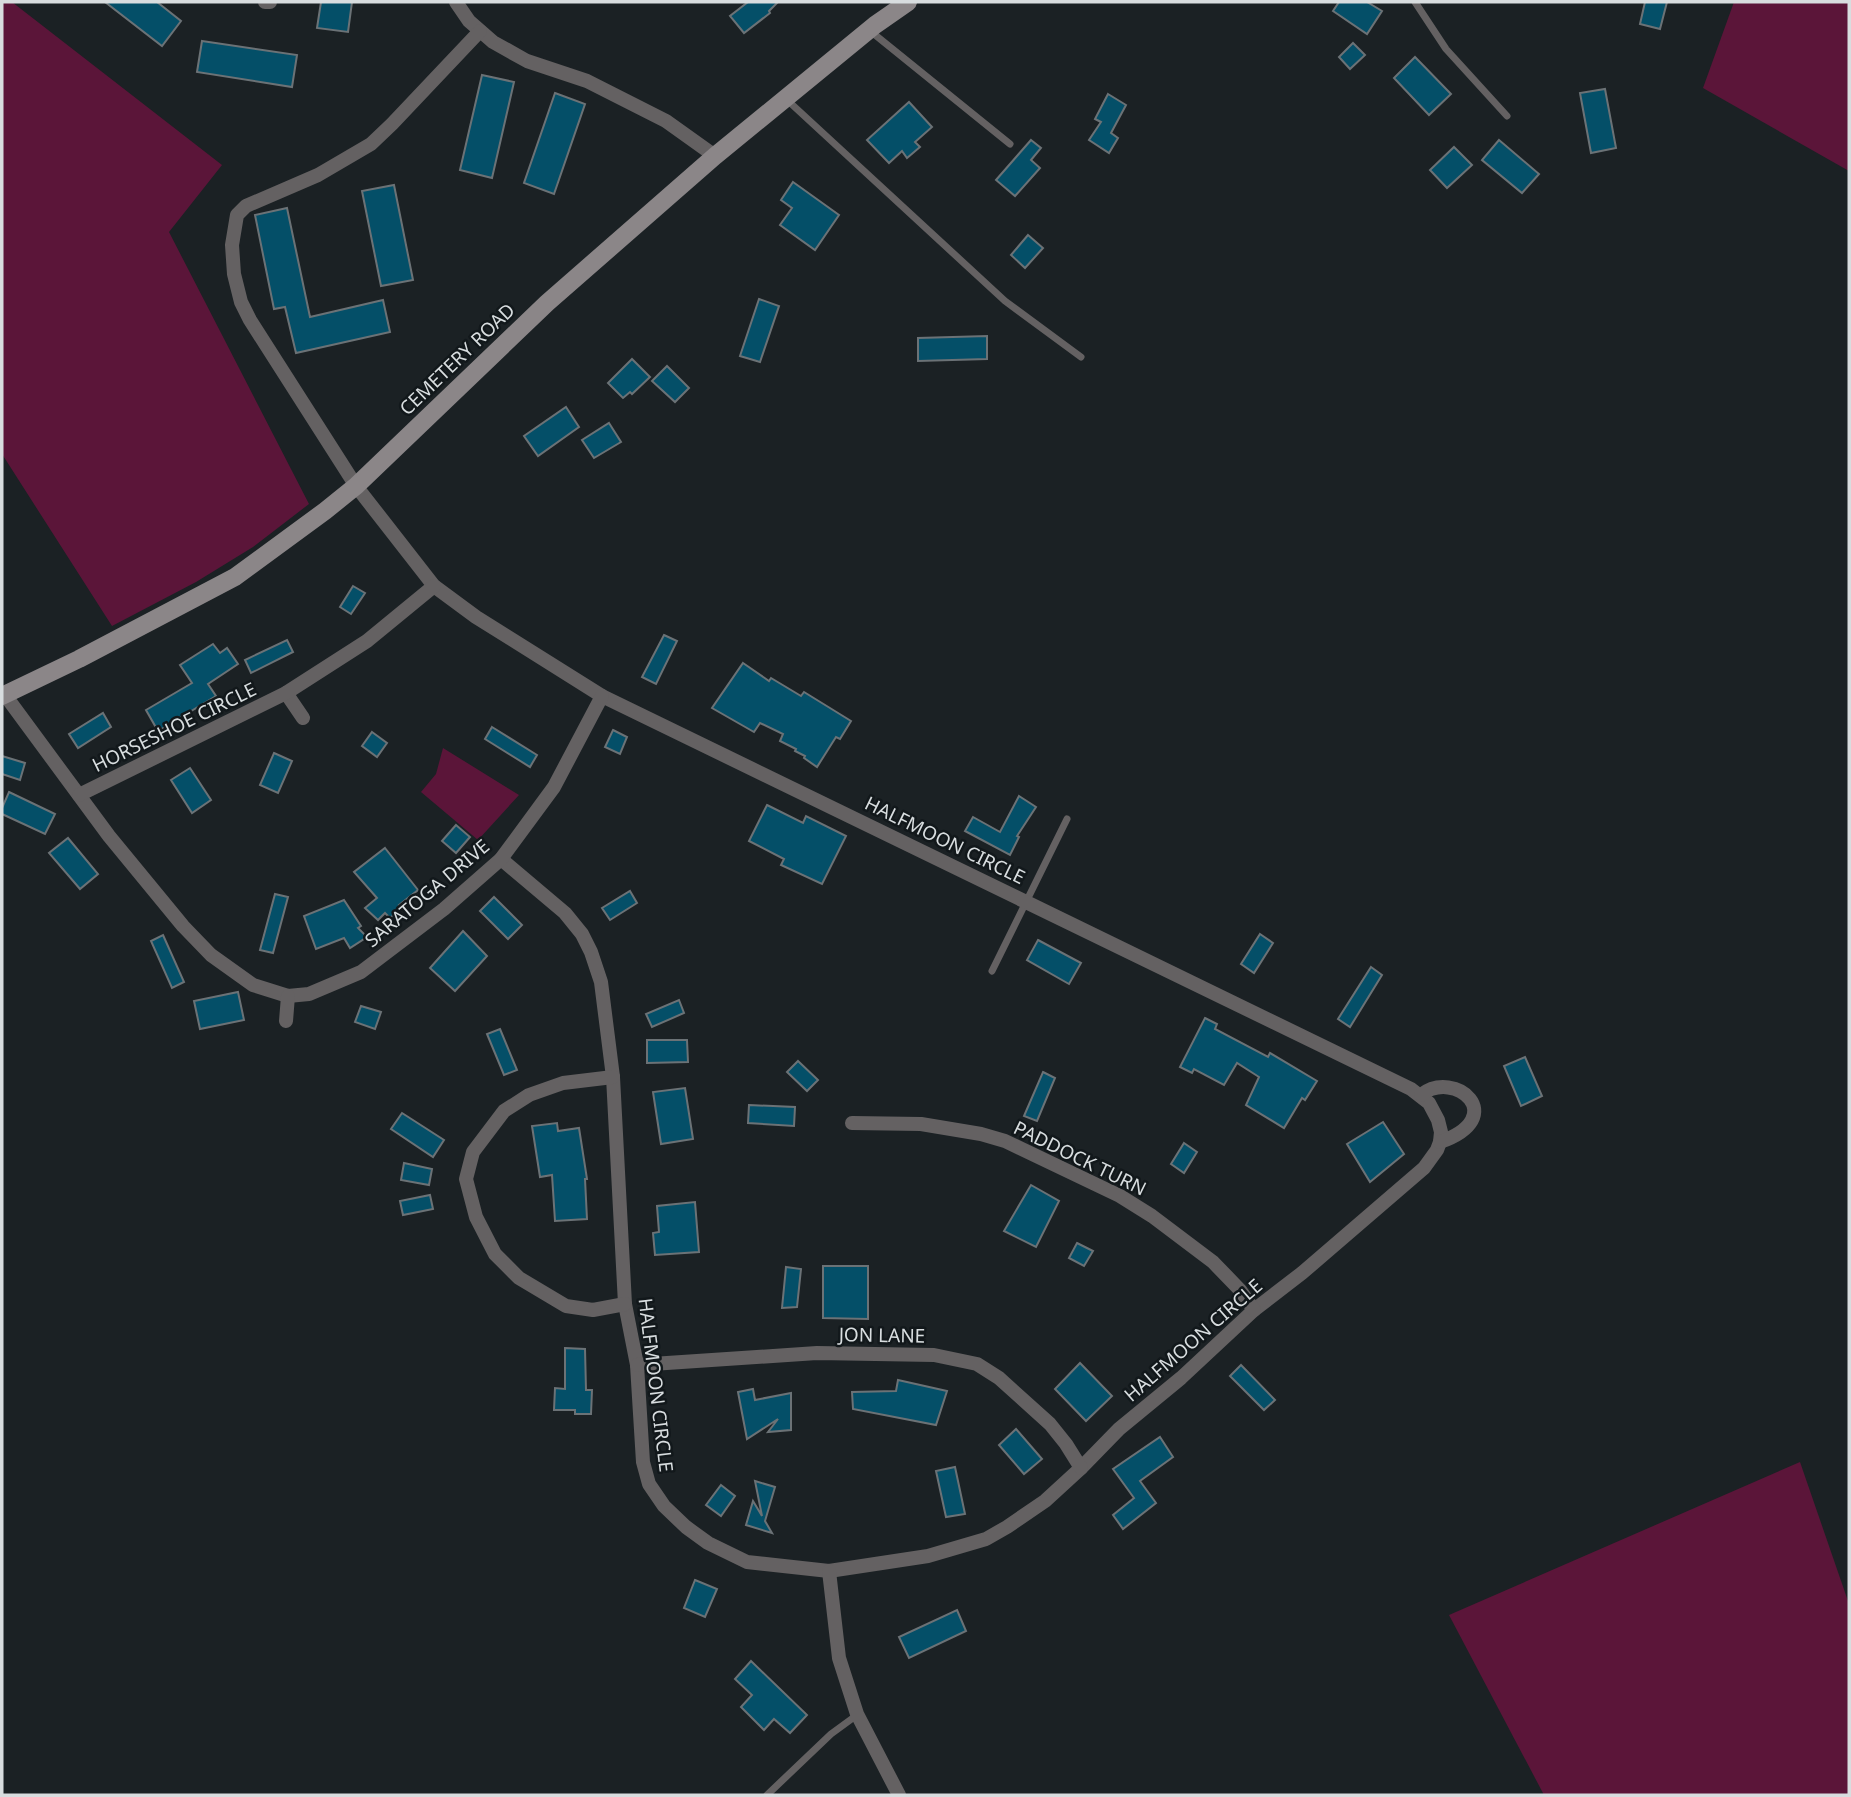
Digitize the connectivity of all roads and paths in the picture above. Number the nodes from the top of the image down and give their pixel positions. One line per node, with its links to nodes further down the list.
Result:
1 (456, 2): 5 (street)
2 (908, 2): 4 (street, CEMETERY ROAD)
3 (1415, 2): 7 (lane)
4 (869, 30): 6 (street, CEMETERY ROAD); 8 (lane)
5 (480, 31): 9 (street); 11 (street)
6 (785, 98): 9 (street, CEMETERY ROAD); 10 (lane)
7 (1507, 116)
8 (1010, 144)
9 (715, 156): 11 (street, CEMETERY ROAD)
10 (1080, 357)
11 (356, 485): 12 (street); 14 (street, CEMETERY ROAD)
12 (435, 586): 13 (street, HORSESHOE CIRCLE); 15 (street)
13 (286, 693): 16 (street, HORSESHOE CIRCLE); 17 (street, HORSESHOE CIRCLE)
14 (4, 696): 17 (street, SARATOGA DRIVE)
15 (602, 696): 19 (street, SARATOGA DRIVE); 20 (street, HALFMOON CIRCLE)
16 (303, 718)
17 (79, 795): 22 (street, SARATOGA DRIVE)
18 (1067, 819): 20 (lane)
19 (501, 859): 22 (street, SARATOGA DRIVE); 24 (street, HALFMOON CIRCLE)
20 (1027, 902): 21 (lane); 25 (street, HALFMOON CIRCLE)
21 (992, 971)
22 (288, 996): 23 (street)
23 (286, 1021)
24 (613, 1077): 28 (street, HALFMOON CIRCLE); 28 (street)
25 (1421, 1096): 27 (street, HALFMOON CIRCLE); 27 (street, HALFMOON CIRCLE)
26 (852, 1123): 29 (street, PADDOCK TURN)
27 (1440, 1142): 29 (street, HALFMOON CIRCLE)
28 (625, 1304): 30 (street, HALFMOON CIRCLE)
29 (1254, 1310): 31 (street, HALFMOON CIRCLE)
30 (637, 1365): 31 (street, JON LANE); 32 (street, HALFMOON CIRCLE)
31 (1081, 1468): 32 (street, HALFMOON CIRCLE)
32 (829, 1571): 33 (street)
33 (857, 1714): 34 (lane); 35 (street)
34 (767, 1795)
35 (898, 1795)

